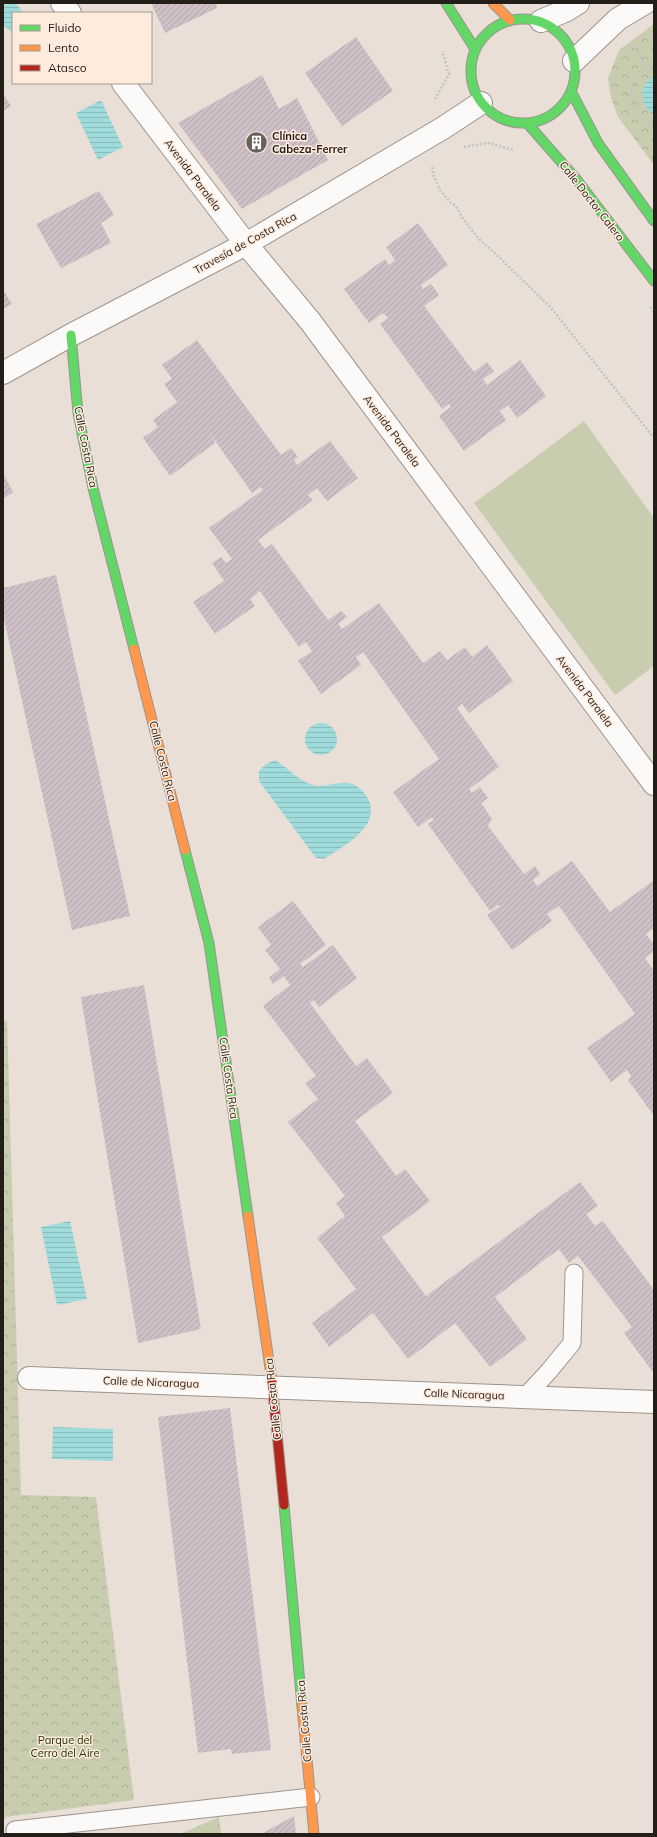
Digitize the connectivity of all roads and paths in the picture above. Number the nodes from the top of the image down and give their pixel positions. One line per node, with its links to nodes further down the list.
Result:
1 (62, 3): 6 (street)
2 (446, 3): 11 (street)
3 (492, 3): 7 (street)
4 (578, 3): 8 (street)
5 (645, 3): 12 (street)
6 (69, 12)
7 (510, 20): 8 (street); 11 (street)
8 (541, 21): 12 (street)
9 (631, 42): 14 (path)
10 (441, 46): 20 (path)
11 (474, 49): 17 (street)
12 (574, 61): 16 (street)
13 (654, 64): 14 (path)
14 (647, 67): 19 (path)
15 (124, 84): 24 (street, Avenida Paralela)
16 (571, 91): 18 (street); 23 (street)
17 (481, 103): 18 (street); 20 (street, Travesía de Costa Rica)
18 (527, 123): 25 (street, Calle Doctor Calero)
19 (654, 126)
20 (443, 128): 21 (path); 24 (street, Travesía de Costa Rica)
21 (516, 150)
22 (432, 167): 30 (path)
23 (654, 221)
24 (246, 244): 28 (street, Travesía de Costa Rica); 31 (street, Avenida Paralela)
25 (654, 281)
26 (649, 306): 27 (path)
27 (654, 312)
28 (71, 335): 29 (street, Travesía de Costa Rica); 34 (street, Calle Costa Rica)
29 (3, 373)
30 (654, 438)
31 (654, 784)
32 (574, 1273): 35 (lane)
33 (29, 1378): 34 (street, Calle de Nicaragua)
34 (273, 1387): 35 (street, Calle Nicaragua); 37 (street, Calle Costa Rica)
35 (525, 1397): 36 (street, Calle Nicaragua)
36 (654, 1402)
37 (311, 1797): 38 (lane); 39 (street, Calle Costa Rica)
38 (15, 1830)
39 (314, 1834)

